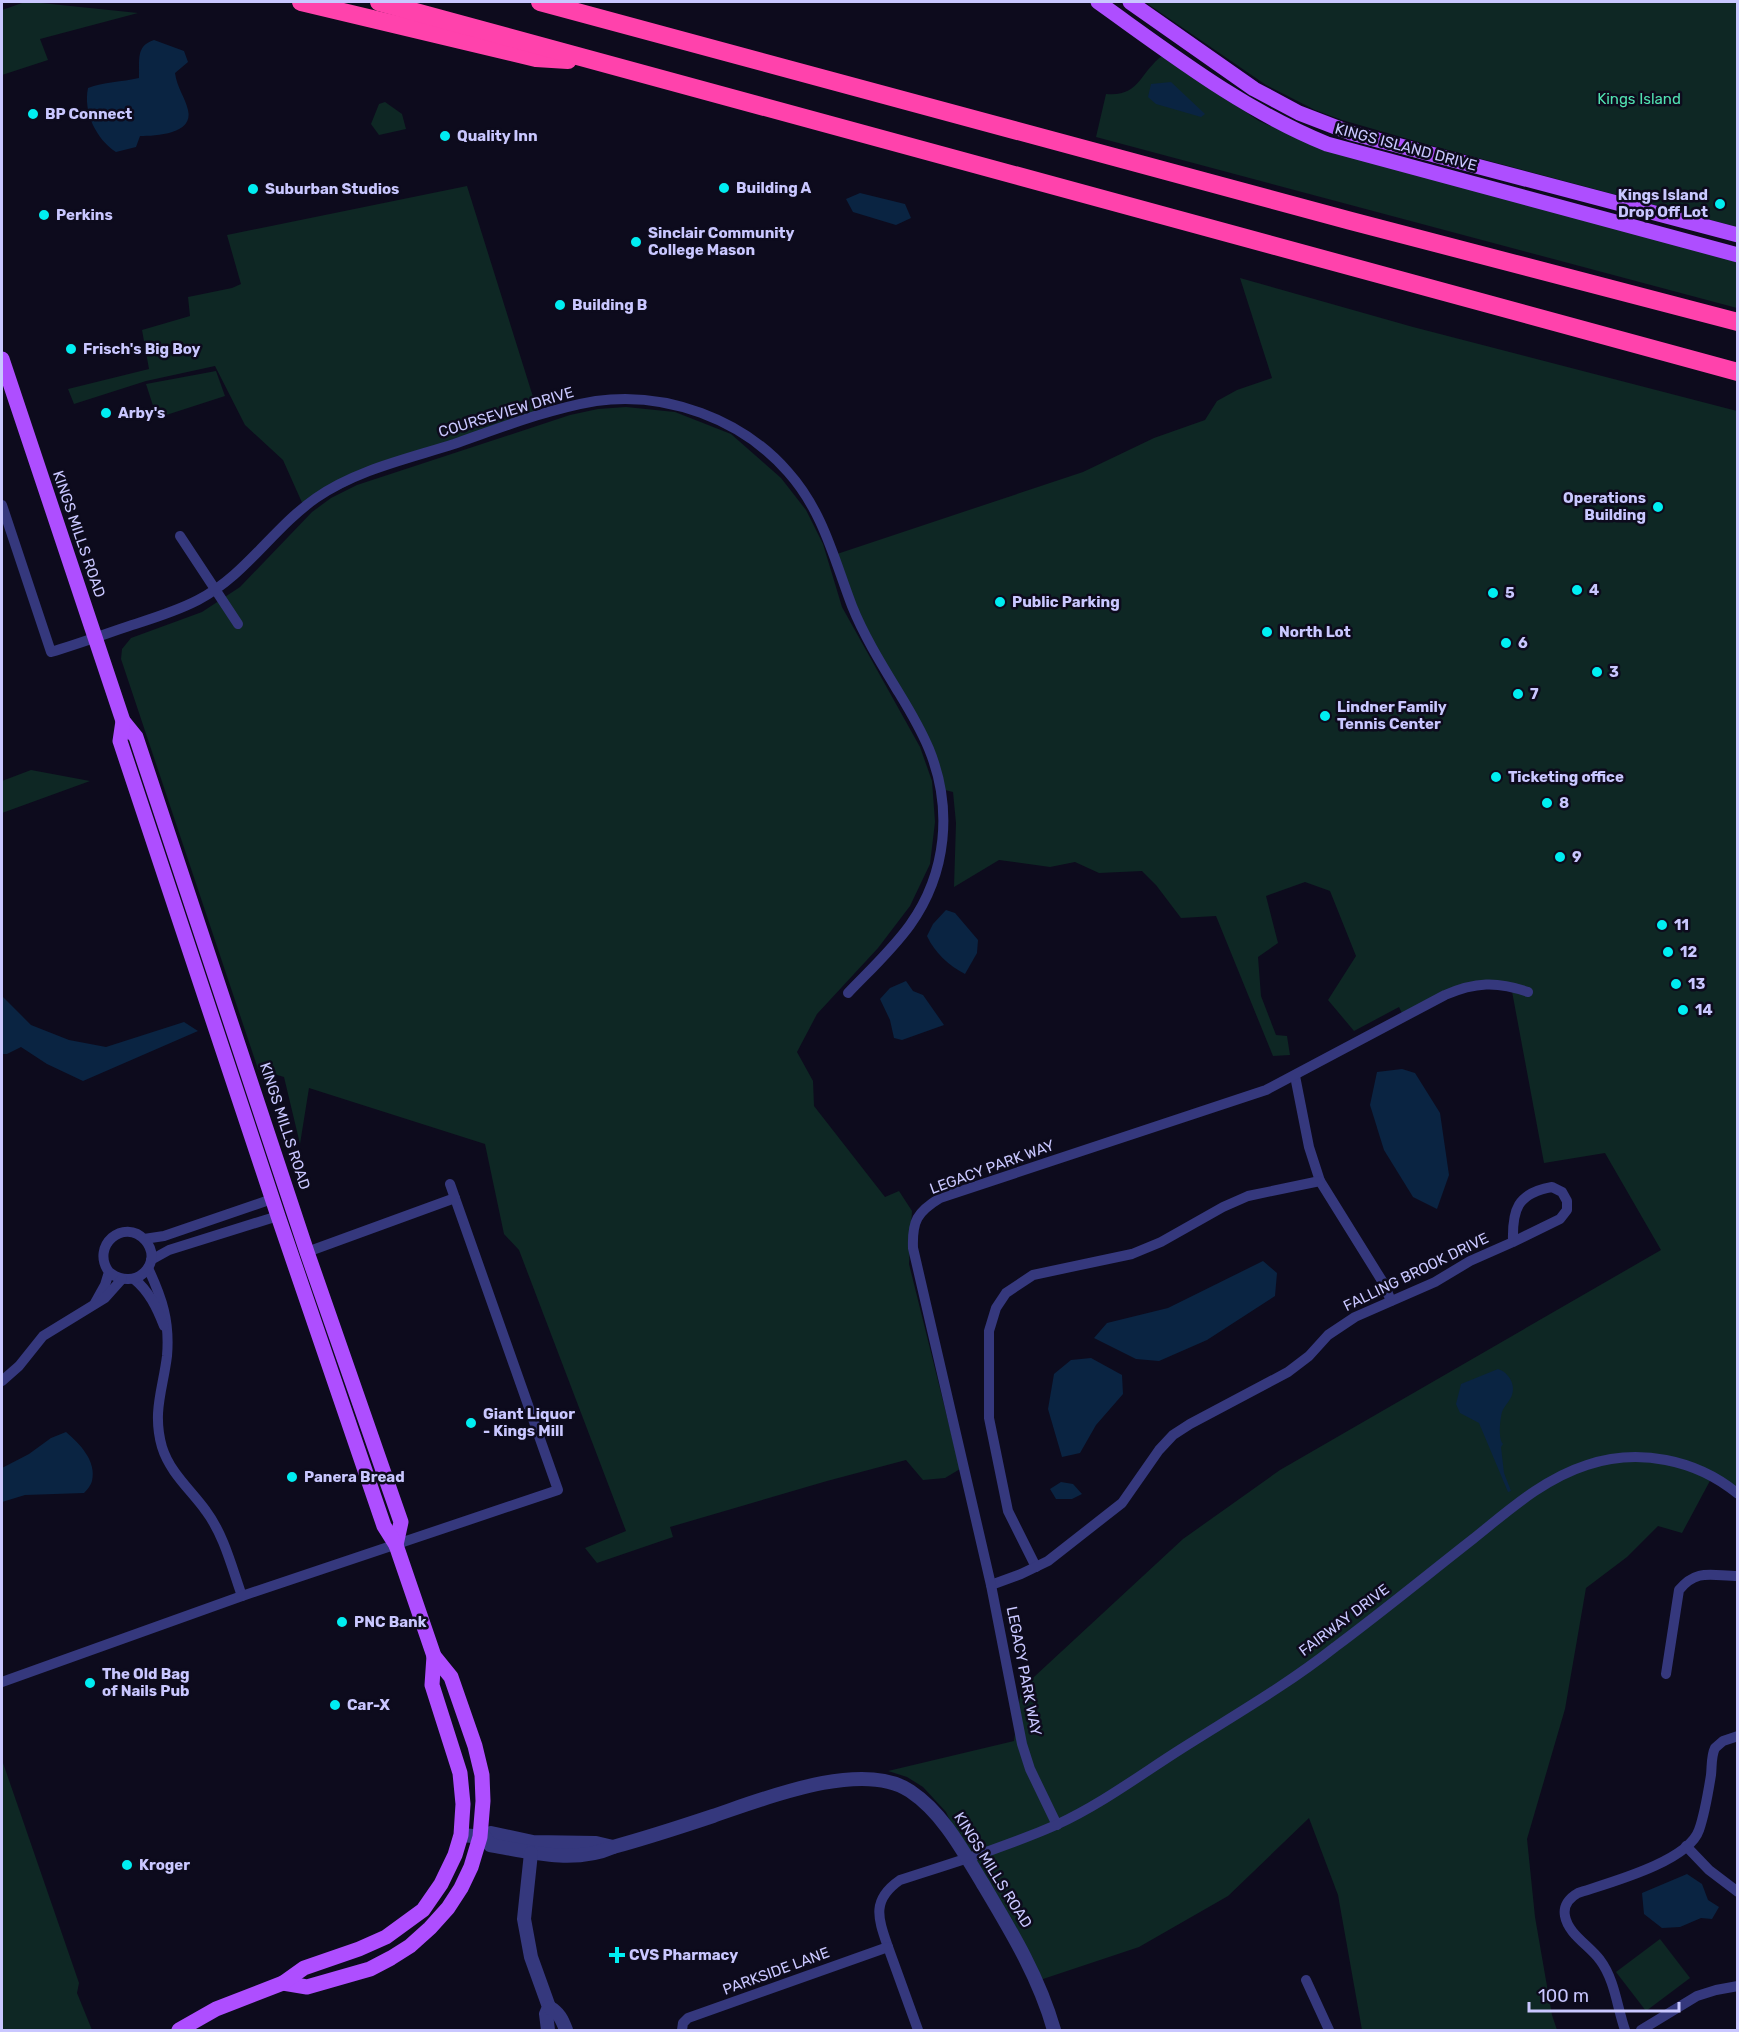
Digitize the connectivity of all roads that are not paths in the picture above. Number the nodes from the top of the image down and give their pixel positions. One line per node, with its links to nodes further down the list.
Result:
1 (301, 2): 6 (highway)
2 (379, 2): 6 (highway)
3 (540, 2): 9 (highway)
4 (1098, 2): 8 (main road, KINGS ISLAND DRIVE)
5 (1130, 2): 7 (main road, KINGS ISLAND DRIVE)
6 (609, 63): 11 (highway)
7 (1737, 235)
8 (1737, 255)
9 (1737, 322)
10 (2, 359): 16 (main road, KINGS MILLS ROAD)
11 (1737, 372)
12 (2, 505): 16 (street, COURSEVIEW DRIVE)
13 (180, 536): 14 (street)
14 (216, 590): 15 (street); 16 (street, COURSEVIEW DRIVE); 19 (street, COURSEVIEW DRIVE)
15 (238, 624)
16 (95, 638): 17 (main road, KINGS MILLS ROAD)
17 (123, 721): 24 (main road, KINGS MILLS ROAD); 28 (main road, KINGS MILLS ROAD)
18 (1528, 992): 20 (street, LEGACY PARK WAY)
19 (848, 993)
20 (1295, 1076): 21 (street); 41 (street, LEGACY PARK WAY)
21 (1320, 1181): 33 (street); 39 (street)
22 (450, 1184): 23 (street)
23 (455, 1198): 28 (street); 38 (street)
24 (272, 1199): 25 (main road, KINGS MILLS ROAD); 26 (street)
25 (278, 1216): 29 (street); 38 (main road, KINGS MILLS ROAD)
26 (144, 1239): 29 (street); 30 (street)
27 (1513, 1242): 27 (street, FALLING BROOK DRIVE); 33 (street, FALLING BROOK DRIVE)
28 (308, 1252): 38 (main road, KINGS MILLS ROAD)
29 (149, 1264): 31 (street); 35 (street)
30 (109, 1272): 32 (street); 34 (street)
31 (134, 1279): 32 (street); 35 (street)
32 (122, 1280): 34 (street)
33 (1391, 1301): 39 (street, FALLING BROOK DRIVE)
34 (95, 1304): 36 (street)
35 (167, 1334): 42 (street)
36 (2, 1381)
37 (1737, 1494): 47 (street, FAIRWAY DRIVE)
38 (396, 1545): 42 (street); 43 (main road, KINGS MILLS ROAD)
39 (1035, 1567): 41 (street, FALLING BROOK DRIVE)
40 (1737, 1576): 44 (street)
41 (992, 1585): 47 (street, LEGACY PARK WAY)
42 (242, 1596): 45 (street)
43 (434, 1656): 48 (main road, KINGS MILLS ROAD); 49 (main road, KINGS MILLS ROAD)
44 (1666, 1674)
45 (2, 1682)
46 (1737, 1736): 50 (street)
47 (1057, 1825): 53 (street, FAIRWAY DRIVE)
48 (461, 1835): 49 (street, KINGS MILLS ROAD); 57 (main road)
49 (483, 1837): 51 (street, KINGS MILLS ROAD); 52 (street, KINGS MILLS ROAD); 57 (main road)
50 (1686, 1846): 54 (street); 67 (street)
51 (613, 1847): 52 (street, KINGS MILLS ROAD); 53 (street, KINGS MILLS ROAD)
52 (531, 1853): 59 (street)
53 (967, 1858): 55 (street); 65 (street, KINGS MILLS ROAD)
54 (1737, 1892)
55 (888, 1947): 63 (street, PARKSIDE LANE); 64 (street)
56 (1306, 1980): 66 (street)
57 (283, 1983): 60 (main road)
58 (1737, 1986): 68 (street)
59 (549, 2007): 61 (street); 62 (street)
60 (179, 2031)
61 (548, 2031)
62 (566, 2031)
63 (682, 2031)
64 (918, 2031)
65 (1054, 2031)
66 (1329, 2031)
67 (1625, 2031)
68 (1641, 2031)

